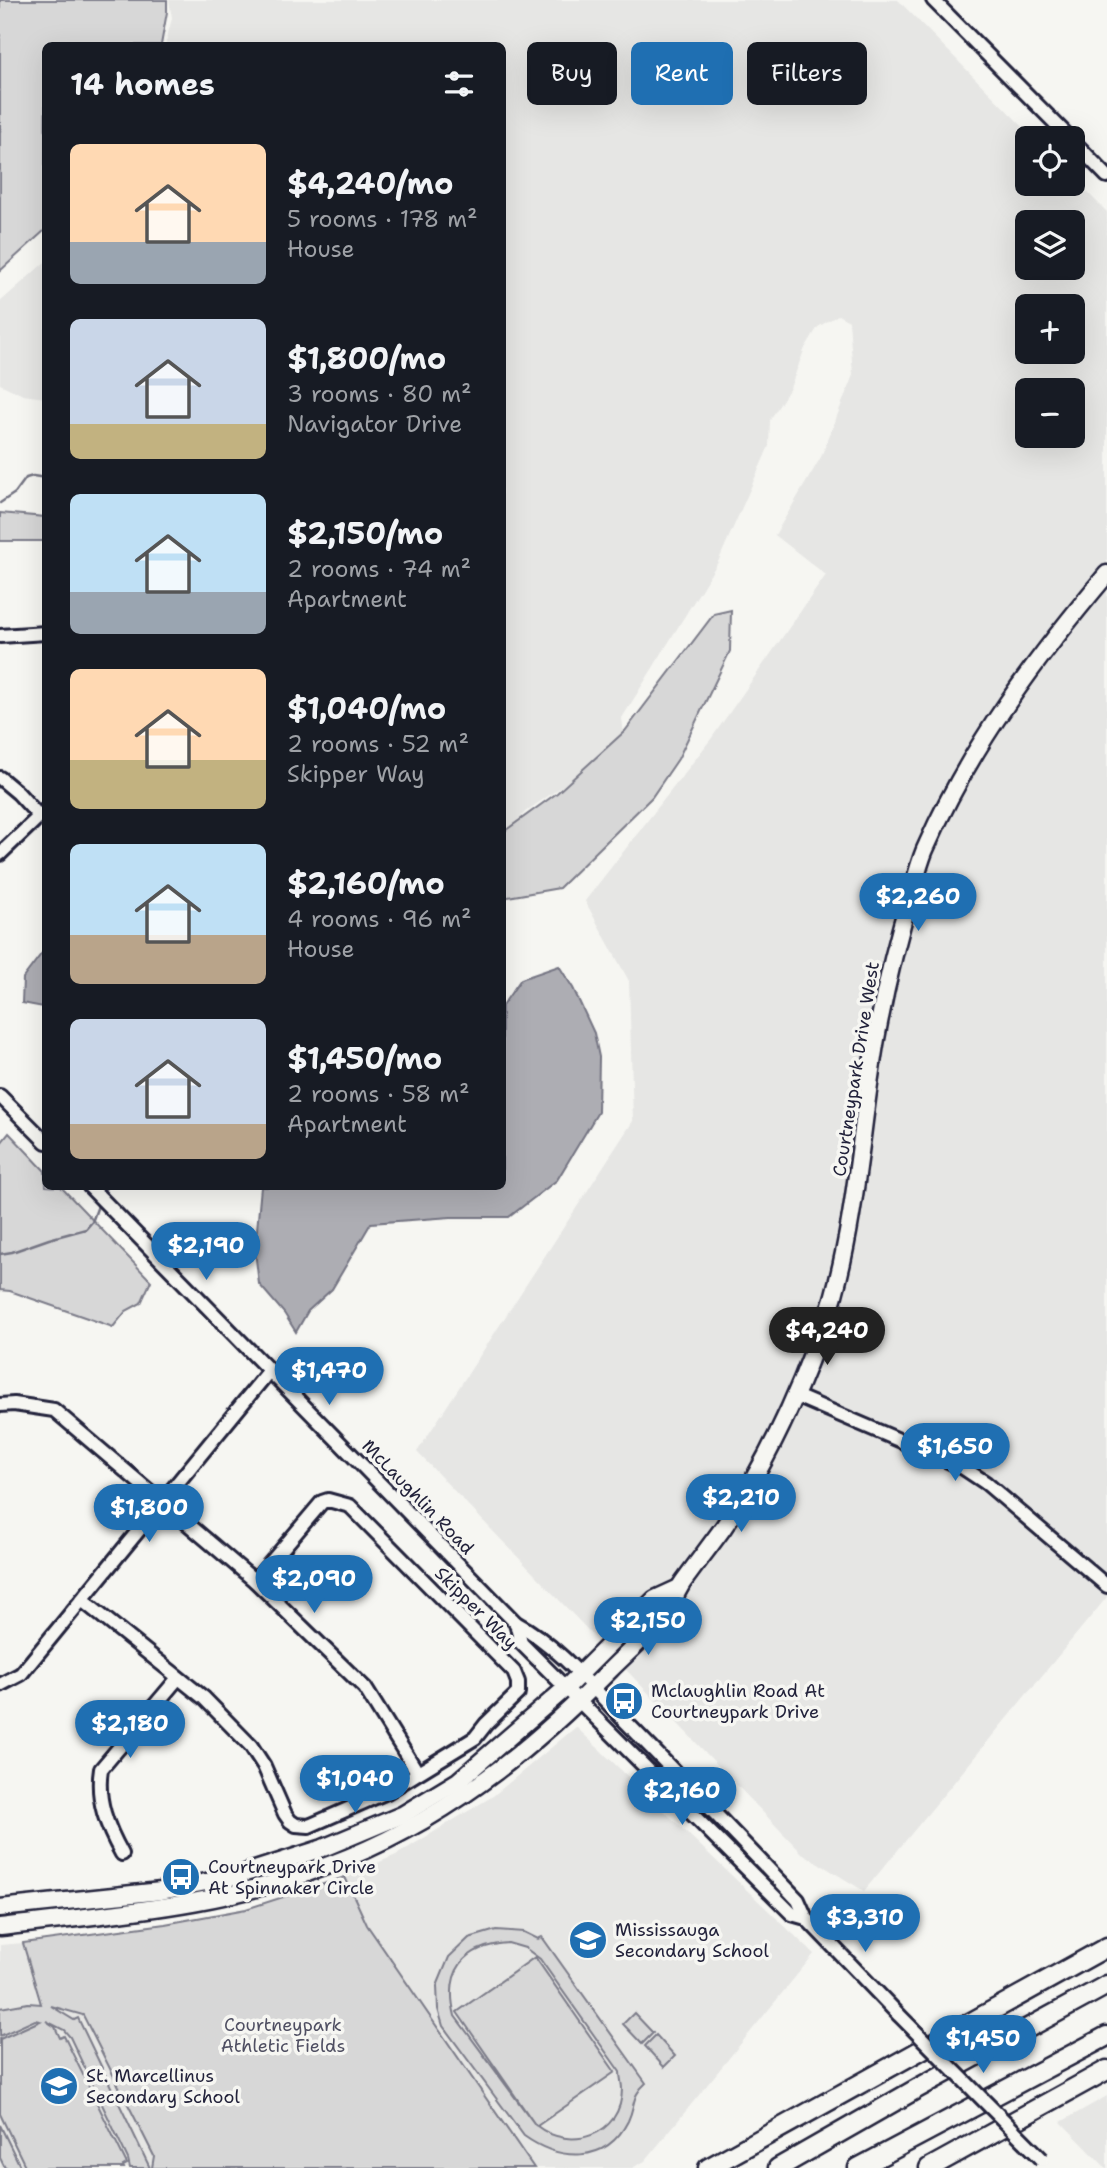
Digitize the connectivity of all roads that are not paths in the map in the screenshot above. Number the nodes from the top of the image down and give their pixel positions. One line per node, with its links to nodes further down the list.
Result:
1 (952, 0): 2 (street)
2 (937, 5): 3 (street)
3 (1057, 126)
4 (1085, 154): 5 (street)
5 (1107, 176)
6 (1107, 574): 16 (main road, Courtneypark Drive West)
7 (42, 634): 8 (street)
8 (0, 636)
9 (0, 778): 10 (street)
10 (42, 813): 11 (street)
11 (0, 854)
12 (0, 1096): 13 (street)
13 (42, 1138)
14 (93, 1190): 15 (street, McLaughlin Road)
15 (270, 1370): 18 (street); 23 (street, McLaughlin Road)
16 (796, 1396): 20 (street); 21 (main road, Courtneypark Drive West)
17 (0, 1405): 18 (street)
18 (161, 1503): 19 (street); 22 (street)
19 (255, 1581): 30 (street); 30 (street, Skipper Way)
20 (1107, 1586)
21 (679, 1588): 24 (main road, Courtneypark Drive West); 28 (main road, Courtneypark Drive West)
22 (82, 1600): 25 (street, Skipper Way); 26 (street)
23 (516, 1623): 24 (street, McLaughlin Road); 27 (street, McLaughlin Road)
24 (580, 1675): 27 (main road, Courtneypark Drive West); 28 (street, McLaughlin Road)
25 (178, 1678): 30 (street, Skipper Way); 32 (street)
26 (0, 1685)
27 (567, 1688): 29 (street, McLaughlin Road); 31 (main road, Courtneypark Drive West)
28 (593, 1688): 29 (main road, Courtneypark Drive West); 35 (street, McLaughlin Road)
29 (580, 1700): 33 (main road, Courtneypark Drive West); 35 (street, McLaughlin Road)
30 (417, 1772)
31 (323, 1848): 33 (main road); 34 (main road, Courtneypark Drive West)
32 (122, 1854)
33 (329, 1865): 36 (main road, Courtneypark Drive West)
34 (0, 1908)
35 (806, 1918): 41 (street, McLaughlin Road, bridge)
36 (0, 1927)
37 (1107, 1947): 42 (highway)
38 (1107, 1985): 43 (highway)
39 (1107, 2036): 44 (highway)
40 (1107, 2070): 45 (highway)
41 (1047, 2164)
42 (708, 2168)
43 (778, 2168)
44 (858, 2168)
45 (929, 2168)

